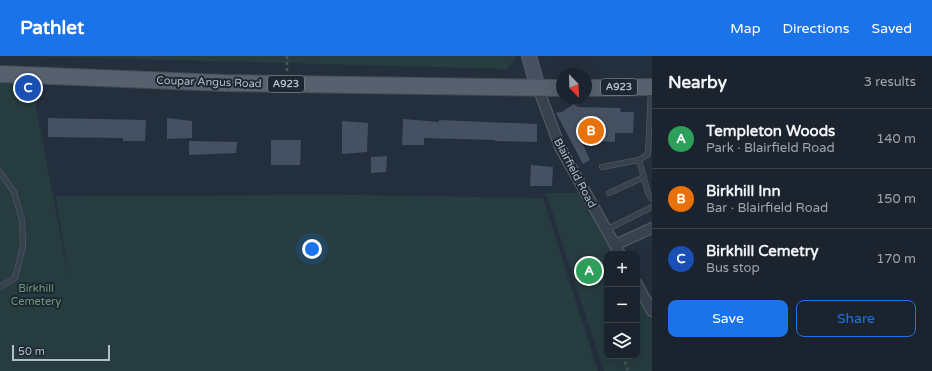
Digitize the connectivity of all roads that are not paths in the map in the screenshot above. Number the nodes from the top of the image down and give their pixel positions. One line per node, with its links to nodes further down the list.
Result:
1 (529, 56): 4 (street)
2 (0, 74): 4 (main road, Coupar Angus Road / A923)
3 (652, 87): 6 (main road, A923); 7 (lane)
4 (538, 88): 5 (main road, Coupar Angus Road / A923); 15 (street, Blairfield Road)
5 (556, 88)
6 (592, 88)
7 (639, 160): 8 (lane); 10 (lane)
8 (602, 167)
9 (0, 172): 17 (lane)
10 (644, 177): 11 (lane); 12 (lane)
11 (609, 193)
12 (652, 199)
13 (652, 207): 15 (lane)
14 (652, 228): 16 (street)
15 (606, 230): 16 (street, Blairfield Road)
16 (617, 250)
17 (0, 287)
18 (639, 287): 19 (street)
19 (652, 311)

